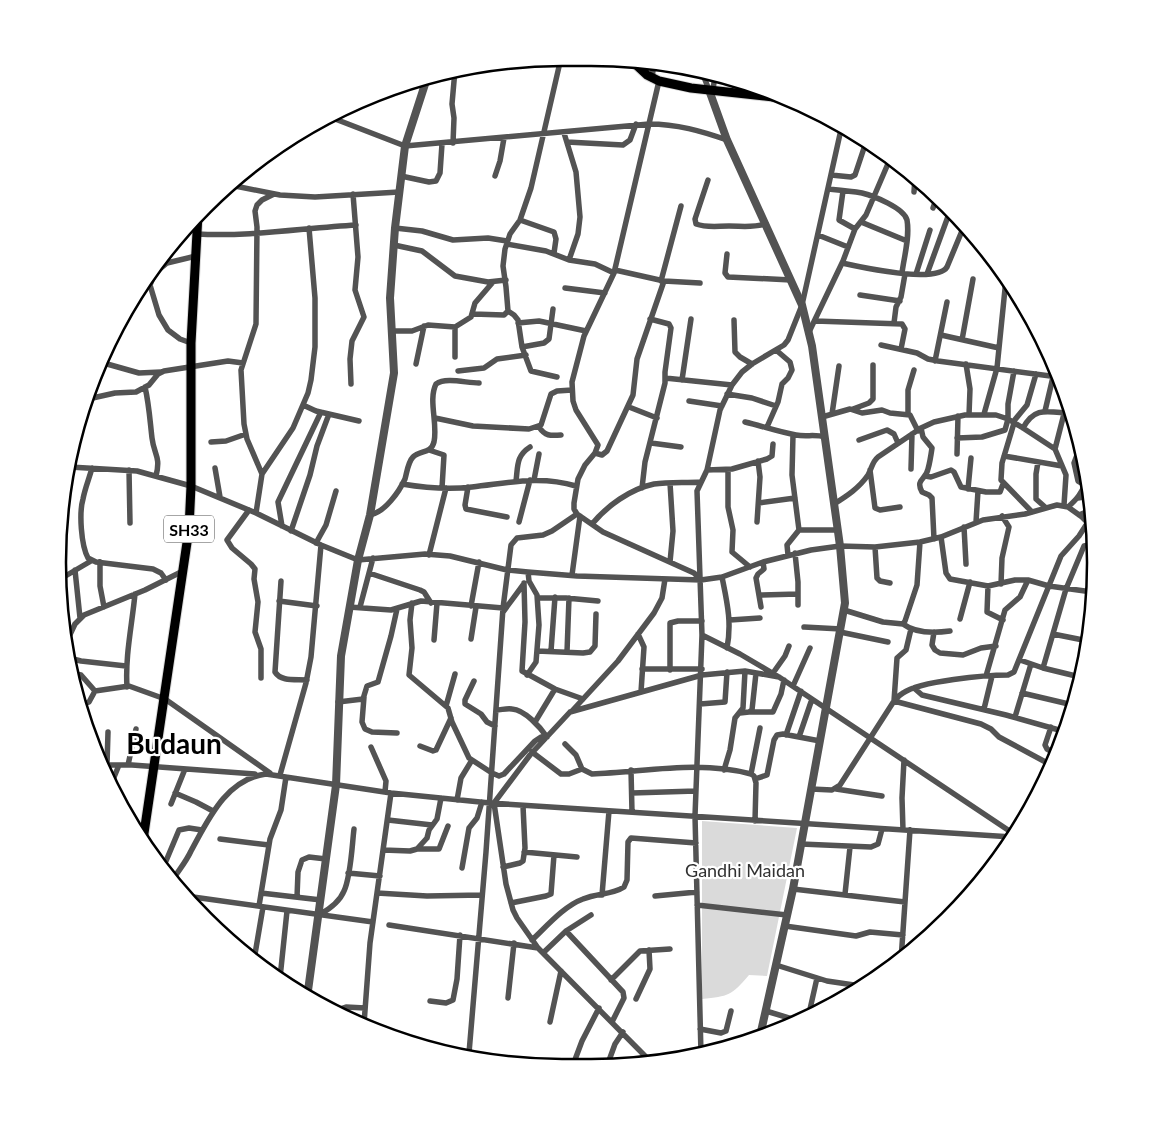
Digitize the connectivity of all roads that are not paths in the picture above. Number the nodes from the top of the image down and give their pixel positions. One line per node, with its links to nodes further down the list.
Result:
1 (559, 66): 16 (street)
2 (642, 69): 5 (main road)
3 (655, 70): 5 (street)
4 (454, 79): 20 (street)
5 (656, 80): 9 (main road); 13 (street)
6 (706, 80): 9 (street)
7 (713, 82): 9 (street)
8 (424, 86): 22 (street)
9 (711, 90): 10 (main road); 18 (street)
10 (741, 90)
11 (338, 120): 22 (street)
12 (636, 124): 13 (street); 14 (street); 19 (street)
13 (649, 124): 18 (street); 65 (street)
14 (564, 133): 16 (street); 19 (street)
15 (840, 134): 25 (street)
16 (544, 135): 17 (street); 42 (street)
17 (504, 138): 20 (street); 27 (street)
18 (727, 140): 44 (street)
19 (567, 142): 62 (street)
20 (453, 143): 21 (street)
21 (442, 144): 22 (street); 26 (street)
22 (405, 146): 26 (street)
23 (864, 149): 25 (street)
24 (887, 165): 37 (street)
25 (831, 175): 31 (street)
26 (401, 176): 33 (street)
27 (495, 176)
28 (708, 180): 44 (street)
29 (914, 186): 34 (street)
30 (238, 187): 35 (street)
31 (828, 189): 32 (street); 54 (street)
32 (843, 191): 37 (street); 49 (street)
33 (399, 192): 36 (street); 48 (street)
34 (914, 192)
35 (274, 194): 36 (street); 53 (street)
36 (353, 194): 45 (street)
37 (874, 197): 43 (street); 55 (street)
38 (934, 205): 40 (street)
39 (681, 206): 72 (street)
40 (933, 208)
41 (947, 218): 68 (street)
42 (520, 220): 56 (street); 59 (street)
43 (861, 222): 49 (street); 55 (street)
44 (766, 224): 71 (street)
45 (356, 225): 47 (street); 128 (street)
46 (197, 227): 52 (main road, SH33)
47 (309, 228): 53 (street); 136 (street)
48 (395, 228): 56 (street); 57 (street)
49 (855, 229): 58 (street)
50 (930, 230): 67 (street)
51 (961, 232): 68 (street)
52 (197, 234): 53 (street); 61 (main road, SH33)
53 (257, 234): 109 (street)
54 (818, 235): 58 (street); 82 (street)
55 (907, 240): 66 (street)
56 (507, 242): 59 (street); 70 (street)
57 (394, 245): 73 (street); 95 (street)
58 (848, 246): 64 (street)
59 (554, 253): 62 (street)
60 (727, 254): 71 (street)
61 (196, 256): 63 (street); 100 (main road, SH33)
62 (568, 260): 65 (street)
63 (168, 262)
64 (842, 263): 66 (street); 89 (street)
65 (614, 271): 72 (street); 78 (street)
66 (903, 273): 67 (street); 80 (street)
67 (916, 274): 68 (street)
68 (927, 274)
69 (973, 279): 99 (street)
70 (506, 280): 73 (street); 84 (street)
71 (791, 280): 82 (street)
72 (662, 281): 74 (street); 86 (street)
73 (493, 282): 85 (street)
74 (700, 283)
75 (150, 286): 100 (street)
76 (565, 288): 78 (street)
77 (1005, 290): 103 (street)
78 (605, 293): 96 (street)
79 (860, 295): 80 (street)
80 (900, 301): 92 (street)
81 (947, 302): 98 (street)
82 (802, 305): 97 (street); 104 (street)
83 (553, 309): 91 (street)
84 (508, 311): 85 (street); 90 (street)
85 (472, 314): 94 (street)
86 (650, 319): 125 (street); 139 (street)
87 (691, 319): 126 (street)
88 (734, 320): 112 (street)
89 (815, 321): 92 (street); 97 (street)
90 (518, 323): 91 (street); 102 (street)
91 (552, 323): 96 (street); 102 (street)
92 (894, 324): 105 (street)
93 (424, 326): 94 (street); 95 (street); 111 (street)
94 (455, 327): 107 (street)
95 (391, 331): 223 (street)
96 (586, 331): 132 (street)
97 (809, 332): 152 (street)
98 (941, 335): 99 (street); 108 (street)
99 (962, 340): 103 (street)
100 (191, 343): 116 (main road, SH33)
101 (881, 345): 105 (street)
102 (522, 347): 106 (street)
103 (999, 348): 117 (street)
104 (776, 350): 112 (street); 138 (street)
105 (901, 350): 108 (street)
106 (526, 355): 119 (street); 124 (street)
107 (455, 357)
108 (935, 360): 113 (street)
109 (243, 363): 116 (street); 160 (street)
110 (108, 364): 121 (street)
111 (416, 364)
112 (752, 364): 129 (street)
113 (966, 364): 117 (street); 147 (street)
114 (873, 365): 140 (street)
115 (839, 366): 144 (street)
116 (191, 368): 121 (street); 201 (main road, SH33)
117 (997, 368): 120 (street); 146 (street)
118 (914, 370): 145 (street)
119 (458, 371)
120 (1014, 371): 122 (street); 154 (street)
121 (161, 372): 131 (street)
122 (1036, 374): 123 (street); 154 (street)
123 (1050, 376)
124 (557, 377)
125 (665, 378): 126 (street); 151 (street)
126 (682, 380): 129 (street)
127 (479, 383): 150 (street)
128 (351, 384)
129 (732, 385): 133 (street)
130 (1054, 385): 141 (street)
131 (145, 387): 134 (street); 192 (street)
132 (572, 390): 156 (street); 174 (street)
133 (727, 394): 137 (street); 138 (street)
134 (95, 397)
135 (689, 401): 137 (street)
136 (302, 405): 142 (street); 191 (street)
137 (722, 406): 188 (street)
138 (776, 406): 157 (street)
139 (629, 407): 151 (street); 174 (street)
140 (853, 409): 144 (street); 145 (street)
141 (1046, 411): 148 (street); 158 (street)
142 (322, 412): 143 (street); 235 (street)
143 (329, 414): 153 (street); 237 (street)
144 (832, 414): 152 (street)
145 (908, 414): 159 (street)
146 (984, 414): 147 (street); 154 (street)
147 (969, 415): 149 (street)
148 (1064, 415): 172 (street)
149 (958, 416): 159 (street); 164 (street)
150 (435, 418): 156 (street); 173 (street)
151 (657, 418): 167 (street)
152 (822, 418): 163 (street)
153 (359, 421)
154 (1012, 421): 158 (street); 164 (street); 177 (street)
155 (745, 422): 157 (street)
156 (538, 427): 162 (street)
157 (767, 427): 161 (street)
158 (1023, 428): 172 (street)
159 (917, 431): 168 (street); 186 (street); 193 (street)
160 (246, 434): 166 (street); 191 (street)
161 (793, 434): 163 (street); 212 (street)
162 (561, 435)
163 (824, 436): 215 (street)
164 (957, 438): 176 (street)
165 (859, 440): 168 (street)
166 (211, 442)
167 (651, 443): 171 (street); 205 (street)
168 (898, 443): 190 (street)
169 (773, 444): 179 (street)
170 (530, 447): 195 (street)
171 (681, 447)
172 (1055, 449): 182 (street)
173 (429, 450): 199 (street); 204 (street)
174 (595, 453): 202 (street)
175 (539, 454): 194 (street)
176 (957, 454)
177 (1004, 456): 181 (street); 200 (street)
178 (971, 458): 206 (street)
179 (758, 461): 189 (street); 214 (street)
180 (1076, 461): 196 (street)
181 (1038, 462): 182 (street); 218 (street)
182 (1062, 466): 216 (street)
183 (76, 467): 184 (street)
184 (92, 468): 187 (street); 250 (street)
185 (215, 468): 210 (street)
186 (910, 469)
187 (129, 470): 192 (street); 232 (street)
188 (707, 470): 189 (street); 197 (street)
189 (728, 470): 257 (street)
190 (870, 470): 215 (street); 217 (street)
191 (262, 474): 222 (street)
192 (156, 476): 201 (street)
193 (925, 476): 206 (street); 241 (street)
194 (532, 480): 195 (street); 202 (street); 229 (street)
195 (516, 481): 203 (street)
196 (1080, 481)
197 (701, 482): 198 (street); 269 (street)
198 (670, 483): 205 (street); 254 (street)
199 (402, 484): 204 (street); 223 (street)
200 (1003, 484): 208 (street); 220 (street)
201 (191, 486): 210 (street); 260 (main road, SH33)
202 (576, 486): 225 (street)
203 (468, 487): 204 (street); 226 (street)
204 (444, 488): 248 (street)
205 (642, 488): 233 (street)
206 (968, 489): 208 (street)
207 (336, 491): 243 (street)
208 (978, 491): 231 (street)
209 (1082, 491): 213 (street)
210 (220, 497): 219 (street)
211 (1083, 497): 213 (street)
212 (795, 498): 214 (street); 238 (street)
213 (1078, 498): 216 (street)
214 (759, 503): 230 (street)
215 (834, 504): 239 (street)
216 (1066, 506): 218 (street); 224 (street)
217 (900, 507)
218 (1045, 507): 220 (street)
219 (249, 510): 222 (street); 344 (street)
220 (1032, 512): 227 (street)
221 (1084, 512): 224 (street)
222 (256, 513): 235 (street)
223 (370, 514): 251 (street)
224 (1079, 514): 228 (street)
225 (578, 515): 233 (street); 259 (street); 264 (street)
226 (507, 516)
227 (1002, 516): 231 (street); 274 (street)
228 (1085, 519)
229 (519, 522)
230 (757, 522)
231 (976, 522): 236 (street)
232 (130, 523)
233 (592, 524): 254 (street)
234 (1086, 525): 276 (street)
235 (282, 526): 237 (street)
236 (964, 527): 240 (street); 256 (street)
237 (291, 530): 243 (street)
238 (799, 530): 239 (street); 247 (street)
239 (838, 530): 245 (street)
240 (941, 537): 241 (street); 271 (street)
241 (934, 539): 242 (street)
242 (920, 542): 246 (street); 306 (street)
243 (318, 544): 251 (street); 290 (street)
244 (1086, 545): 277 (street)
245 (840, 546): 246 (street); 247 (street); 297 (street)
246 (876, 547): 273 (street)
247 (792, 554): 255 (street); 280 (street)
248 (429, 555): 249 (street); 253 (street)
249 (373, 558): 251 (street); 261 (street)
250 (91, 560): 252 (street); 258 (street)
251 (358, 560): 293 (street)
252 (100, 562): 267 (street); 292 (street)
253 (479, 562): 259 (street); 291 (street)
254 (670, 562): 269 (street)
255 (763, 562): 257 (street); 281 (street)
256 (966, 564)
257 (750, 568): 265 (street)
258 (75, 570): 263 (street); 300 (street)
259 (507, 570): 262 (street); 298 (street)
260 (183, 571): 267 (street); 357 (main road, SH33)
261 (369, 572): 288 (street); 295 (street)
262 (528, 574): 264 (street); 272 (street); 283 (street)
263 (66, 575)
264 (572, 576): 266 (street)
265 (722, 577): 269 (street); 302 (street)
266 (665, 579): 269 (street); 313 (street)
267 (166, 580): 279 (street)
268 (280, 580): 285 (street)
269 (701, 580): 305 (street)
270 (1028, 580): 274 (street); 276 (street); 304 (street)
271 (970, 582): 275 (street); 303 (street)
272 (524, 583): 298 (street); 340 (street)
273 (890, 583)
274 (1001, 584): 275 (street)
275 (988, 586): 304 (street)
276 (1050, 586): 277 (street); 328 (street)
277 (1066, 589): 278 (street); 314 (street)
278 (1086, 591)
279 (135, 594): 292 (street); 330 (street)
280 (798, 594): 281 (street); 289 (street)
281 (760, 595): 294 (street)
282 (555, 597): 283 (street); 284 (street); 325 (street)
283 (538, 598): 324 (street)
284 (569, 598): 286 (street); 326 (street)
285 (279, 601): 290 (street); 345 (street)
286 (598, 601)
287 (412, 603): 288 (street); 296 (street); 364 (street)
288 (434, 603): 291 (street); 318 (street)
289 (798, 605)
290 (317, 606): 345 (street)
291 (474, 606): 298 (street); 316 (street)
292 (104, 607): 300 (street)
293 (349, 607): 295 (street); 359 (street)
294 (761, 607)
295 (360, 608): 296 (street)
296 (397, 609): 355 (street)
297 (844, 610): 306 (street); 309 (street)
298 (502, 611): 366 (street)
299 (596, 614): 326 (street)
300 (80, 618): 312 (street)
301 (760, 618): 302 (street)
302 (730, 620): 322 (street)
303 (960, 620)
304 (1003, 620): 321 (street)
305 (702, 621): 315 (street); 333 (street)
306 (903, 624): 308 (street)
307 (804, 627): 309 (street)
308 (911, 629): 311 (street); 360 (street)
309 (840, 630): 319 (street); 365 (street)
310 (950, 631): 311 (street)
311 (934, 632): 321 (street)
312 (71, 634)
313 (638, 634): 332 (street); 358 (street)
314 (1053, 634): 317 (street); 331 (street)
315 (702, 635): 322 (street); 335 (street)
316 (471, 638)
317 (1081, 639)
318 (434, 640)
319 (888, 642)
320 (789, 646): 342 (street)
321 (996, 646): 343 (street)
322 (727, 648): 342 (street)
323 (810, 648): 348 (street)
324 (537, 651): 325 (street); 340 (street)
325 (551, 651): 326 (street)
326 (567, 652)
327 (76, 660): 330 (street)
328 (1020, 660): 329 (street); 343 (street)
329 (1031, 664): 331 (street); 354 (street)
330 (126, 666): 347 (street)
331 (1043, 668): 341 (street)
332 (642, 669): 333 (street); 353 (street)
333 (670, 670): 335 (street)
334 (745, 671): 336 (street); 337 (street); 370 (street)
335 (702, 672): 336 (street); 353 (street); 363 (street)
336 (727, 672): 363 (street)
337 (756, 673): 342 (street); 369 (street)
338 (455, 674): 364 (street)
339 (79, 675): 351 (street)
340 (527, 675): 350 (street)
341 (1073, 675)
342 (779, 676): 348 (street); 369 (street)
343 (990, 676): 349 (street); 367 (street)
344 (261, 678)
345 (307, 680): 408 (street)
346 (474, 681): 374 (street)
347 (127, 686): 351 (street); 357 (street)
348 (793, 686): 352 (street)
349 (914, 688): 360 (street); 367 (street)
350 (555, 689): 358 (street); 373 (street)
351 (95, 691): 361 (street)
352 (801, 691): 356 (street); 381 (street)
353 (642, 692): 368 (street)
354 (1022, 694): 362 (street); 371 (street)
355 (364, 697): 359 (street); 380 (street)
356 (812, 698): 365 (street); 383 (street)
357 (165, 699): 398 (main road, SH33); 404 (street)
358 (583, 699): 368 (street)
359 (338, 702): 410 (street)
360 (894, 702): 384 (street); 394 (street)
361 (87, 703)
362 (1066, 703)
363 (700, 704): 399 (street)
364 (446, 706): 372 (street)
365 (827, 708): 384 (street); 385 (street)
366 (496, 710): 373 (street); 374 (street)
367 (984, 710): 371 (street)
368 (570, 712): 382 (street)
369 (750, 712): 370 (street)
370 (740, 713): 403 (street)
371 (1015, 717): 375 (street)
372 (451, 718): 387 (street); 392 (street)
373 (535, 722): 382 (street)
374 (495, 726): 405 (street)
375 (1050, 727): 378 (street); 389 (street)
376 (760, 728): 409 (street)
377 (136, 729): 397 (street)
378 (1057, 729)
379 (108, 732): 391 (street)
380 (397, 733)
381 (786, 735): 383 (street); 409 (street)
382 (547, 737): 390 (street); 405 (street)
383 (799, 737): 385 (street)
384 (871, 738): 393 (street); 411 (street)
385 (820, 741): 412 (street)
386 (565, 744): 401 (street)
387 (420, 746)
388 (371, 747): 414 (street)
389 (1049, 751)
390 (532, 752): 401 (street); 421 (street)
391 (105, 755)
392 (472, 760): 405 (street); 419 (street)
393 (904, 760): 437 (street); 439 (street)
394 (1045, 762)
395 (110, 765): 396 (street)
396 (119, 765): 397 (street); 407 (street)
397 (128, 765): 398 (street)
398 (154, 766): 400 (street); 435 (main road, SH33)
399 (697, 767): 402 (street); 403 (street); 413 (street)
400 (185, 769): 406 (street); 416 (street)
401 (582, 769): 402 (street)
402 (631, 770): 415 (street)
403 (724, 770): 409 (street)
404 (272, 774): 406 (street); 408 (street)
405 (492, 774): 421 (street)
406 (259, 775): 424 (street)
407 (114, 776)
408 (283, 776): 410 (street); 444 (street)
409 (753, 776): 429 (street)
410 (336, 785): 414 (street); 451 (street)
411 (836, 788): 412 (street); 417 (street)
412 (811, 789): 431 (street)
413 (696, 791): 415 (street); 427 (street)
414 (388, 793): 418 (street); 428 (street)
415 (632, 793): 426 (street)
416 (175, 794): 422 (street); 424 (street)
417 (882, 796)
418 (441, 798): 419 (street); 430 (street)
419 (457, 800): 420 (street)
420 (482, 802): 421 (street); 454 (street)
421 (492, 803): 423 (street); 453 (street); 463 (street)
422 (171, 804)
423 (523, 806): 425 (street); 448 (street)
424 (213, 811): 436 (street)
425 (609, 811): 426 (street); 464 (street)
426 (632, 812): 427 (street)
427 (695, 816): 429 (street); 442 (street)
428 (388, 820): 430 (street); 447 (street)
429 (755, 821): 431 (street)
430 (432, 825): 446 (street)
431 (804, 825): 434 (street); 443 (street)
432 (448, 826): 446 (street)
433 (354, 829): 455 (street)
434 (882, 829): 437 (street); 445 (street)
435 (145, 830)
436 (202, 830): 452 (street); 456 (street)
437 (903, 830): 438 (street)
438 (910, 830): 440 (street); 469 (street)
439 (1008, 830)
440 (1003, 837)
441 (220, 839): 444 (street)
442 (696, 843): 459 (street); 464 (street)
443 (801, 844): 445 (street); 458 (street)
444 (269, 845): 460 (street)
445 (850, 847): 462 (street)
446 (417, 849): 447 (street)
447 (383, 850): 457 (street)
448 (524, 852): 449 (street); 453 (street)
449 (554, 855): 450 (street); 470 (street)
450 (577, 857)
451 (326, 858): 467 (street); 468 (street)
452 (166, 861)
453 (504, 867): 470 (street)
454 (462, 868)
455 (348, 873): 457 (street); 474 (street)
456 (176, 874)
457 (380, 876): 461 (street)
458 (793, 889): 462 (street); 476 (street)
459 (697, 892): 465 (street); 471 (street)
460 (261, 893): 467 (street); 472 (street)
461 (377, 893): 463 (street); 477 (street)
462 (845, 894): 469 (street)
463 (482, 895): 483 (street)
464 (602, 895): 484 (street)
465 (655, 896)
466 (196, 897): 472 (street)
467 (298, 897): 468 (street)
468 (321, 900): 474 (street)
469 (905, 902): 482 (street)
470 (511, 903): 484 (street)
471 (697, 905): 476 (street); 513 (street)
472 (261, 906): 473 (street); 490 (street)
473 (287, 911): 474 (street); 493 (street)
474 (319, 915): 477 (street); 498 (street)
475 (591, 915): 480 (street)
476 (787, 915): 479 (street)
477 (373, 922): 503 (street)
478 (388, 925): 481 (street)
479 (785, 926): 482 (street); 492 (street)
480 (566, 931): 491 (street); 496 (street)
481 (460, 935): 483 (street); 501 (street)
482 (903, 935): 488 (street)
483 (479, 938): 485 (street); 516 (street)
484 (532, 940): 486 (street)
485 (514, 943): 486 (street); 499 (street)
486 (538, 948): 491 (street)
487 (670, 949): 489 (street)
488 (902, 949)
489 (649, 950): 496 (street); 500 (street)
490 (255, 952)
491 (543, 953): 494 (street)
492 (776, 965): 495 (street); 507 (street)
493 (281, 971)
494 (561, 971): 504 (street); 510 (street)
495 (817, 978): 497 (street); 505 (street)
496 (611, 980): 511 (street)
497 (851, 984)
498 (309, 989)
499 (508, 998)
500 (636, 999)
501 (430, 1001)
502 (343, 1008): 503 (street)
503 (365, 1008): 508 (street)
504 (599, 1008): 511 (street); 519 (street)
505 (810, 1008)
506 (732, 1011): 513 (street)
507 (766, 1011): 509 (street); 512 (street)
508 (364, 1017)
509 (788, 1018)
510 (550, 1022)
511 (612, 1022): 514 (street)
512 (762, 1028)
513 (700, 1029): 515 (street)
514 (623, 1032): 517 (street); 518 (street)
515 (700, 1046)
516 (469, 1050)
517 (645, 1056)
518 (610, 1058)
519 (575, 1059)

